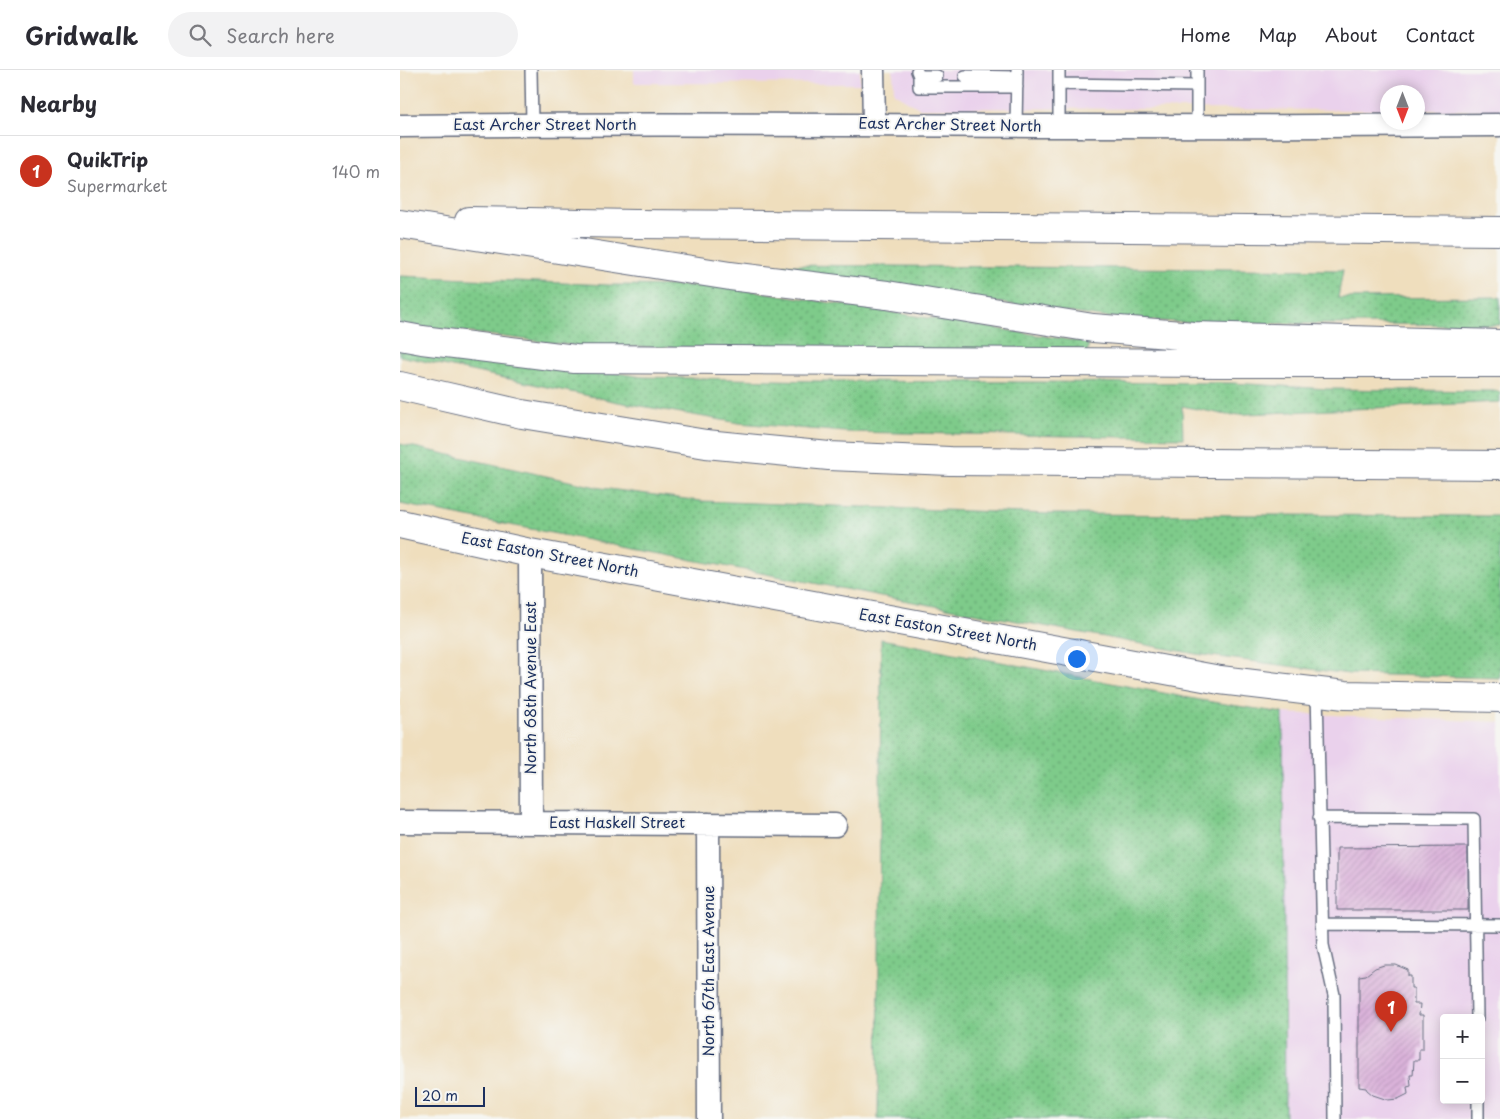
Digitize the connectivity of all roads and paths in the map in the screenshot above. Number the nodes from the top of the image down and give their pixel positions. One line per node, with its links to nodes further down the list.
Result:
1 (531, 70): 11 (lane)
2 (874, 70): 12 (street)
3 (1059, 70): 9 (lane)
4 (1197, 70): 10 (lane)
5 (918, 73): 6 (lane); 8 (lane)
6 (937, 76)
7 (965, 76): 8 (lane)
8 (1017, 78): 15 (lane)
9 (1059, 84): 10 (lane); 16 (lane)
10 (1197, 86): 17 (lane)
11 (532, 124): 12 (street, East Archer Street North); 14 (street, East Archer Street North)
12 (874, 124): 15 (street, East Archer Street North)
13 (1500, 125): 17 (street, East Archer Street North)
14 (400, 126)
15 (1016, 126): 16 (street, East Archer Street North)
16 (1059, 126): 17 (street, East Archer Street North)
17 (1197, 126)
18 (400, 219): 20 (main road)
19 (400, 224): 22 (main road)
20 (1500, 231)
21 (400, 336): 23 (main road)
22 (1500, 344)
23 (1500, 363)
24 (400, 386): 25 (main road)
25 (1500, 465)
26 (400, 524): 27 (main road, East Easton Street North)
27 (530, 553): 28 (main road, East Easton Street North); 32 (street, North 68th Avenue East)
28 (1317, 692): 29 (main road, East Easton Street North); 30 (lane)
29 (1500, 698)
30 (1319, 818): 35 (lane); 36 (lane)
31 (400, 822): 32 (street, East Haskell Street)
32 (532, 822): 33 (street, East Haskell Street)
33 (708, 824): 34 (street, East Haskell Street); 40 (street, North 67th East Avenue)
34 (835, 825)
35 (1322, 924): 36 (lane); 41 (lane)
36 (1475, 925): 37 (lane); 38 (lane)
37 (1500, 925)
38 (1477, 1014)
39 (1478, 1104): 42 (lane)
40 (709, 1119)
41 (1335, 1119)
42 (1478, 1119)

